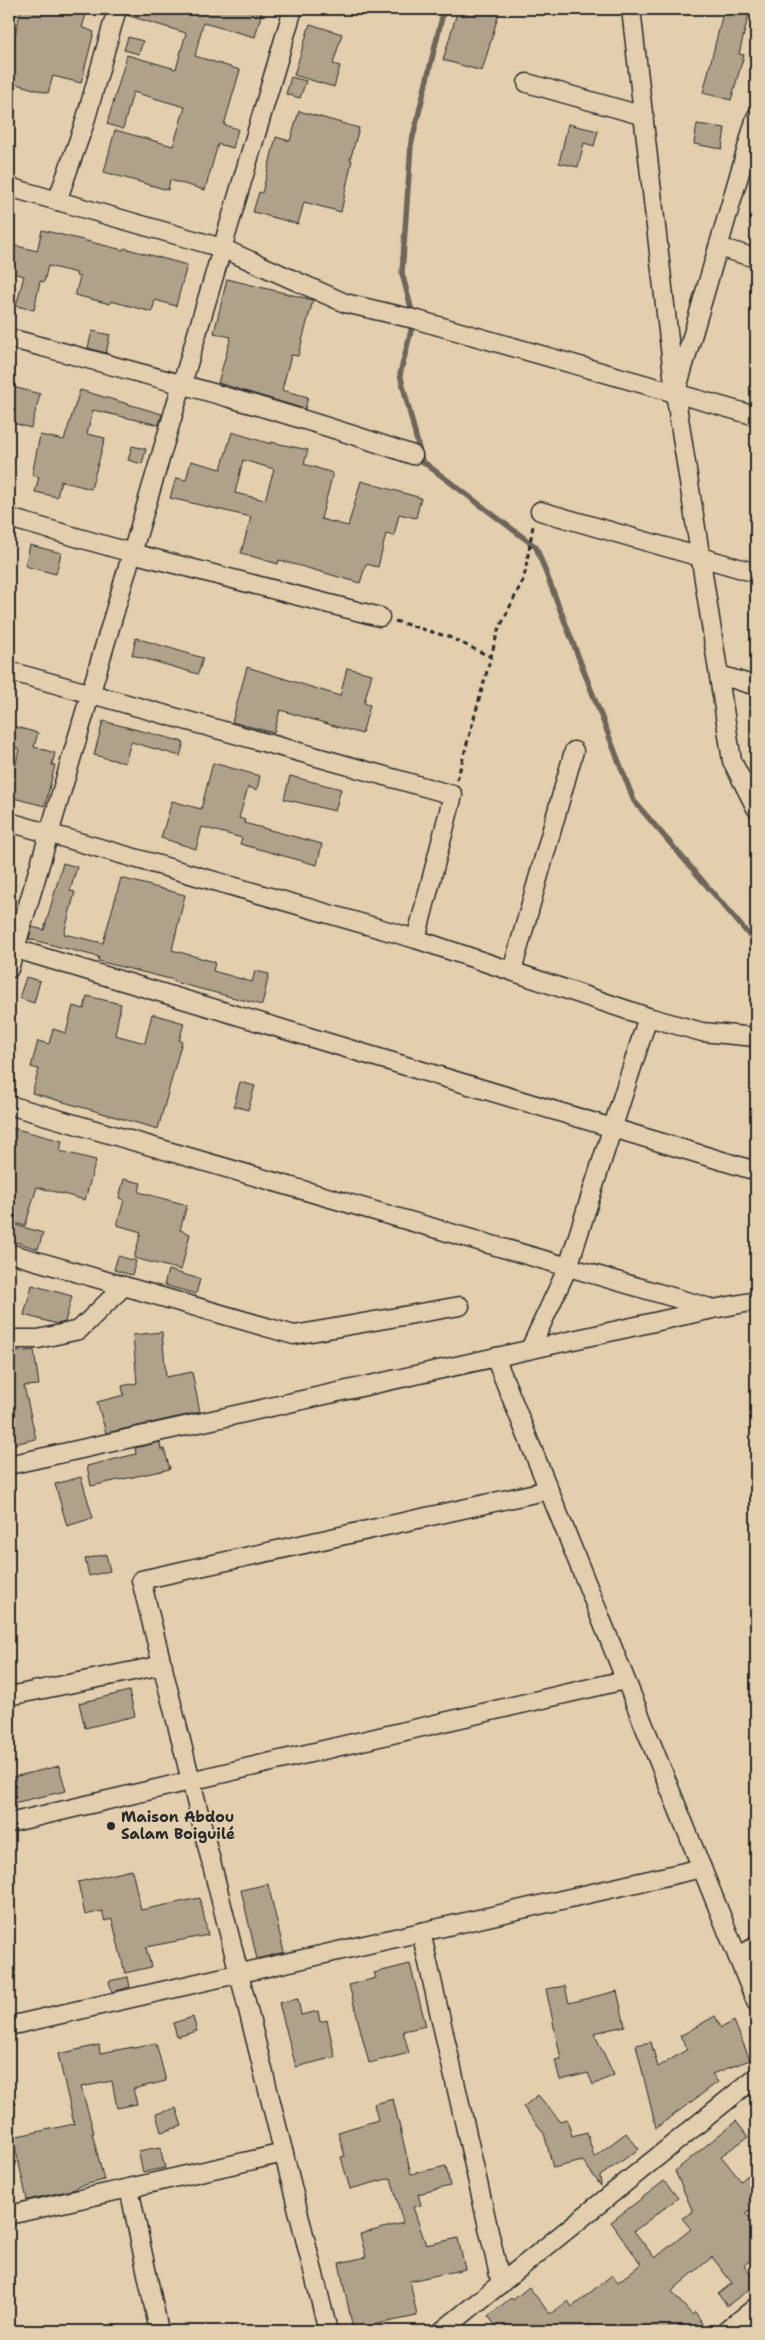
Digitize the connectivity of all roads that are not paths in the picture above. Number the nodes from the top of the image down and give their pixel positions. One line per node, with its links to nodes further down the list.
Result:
1 (118, 9): 8 (street)
2 (293, 9): 10 (street)
3 (631, 9): 5 (street)
4 (527, 83): 5 (street)
5 (644, 116): 14 (street)
6 (756, 117): 9 (street)
7 (9, 187): 8 (street)
8 (57, 201): 10 (street)
9 (718, 247): 11 (street); 14 (street)
10 (222, 248): 13 (street); 14 (street)
11 (756, 258)
12 (9, 338): 13 (street)
13 (182, 384): 16 (street); 19 (street)
14 (675, 392): 15 (street); 20 (street)
15 (756, 416)
16 (413, 455)
17 (540, 511): 20 (street)
18 (9, 518): 19 (street)
19 (132, 553): 22 (street); 26 (street)
20 (700, 557): 21 (street); 24 (street)
21 (756, 573)
22 (380, 617)
23 (9, 671): 26 (street)
24 (720, 675): 25 (street); 28 (street)
25 (756, 686)
26 (90, 694): 30 (street); 31 (street)
27 (574, 751): 34 (street)
28 (756, 808)
29 (9, 822): 30 (street)
30 (49, 833): 31 (street); 32 (street)
31 (416, 939): 34 (street)
32 (12, 948): 33 (street); 38 (street)
33 (9, 969)
34 (512, 971): 35 (street)
35 (648, 1017): 36 (street); 38 (street)
36 (756, 1038)
37 (9, 1105): 41 (street)
38 (611, 1128): 39 (street); 41 (street)
39 (756, 1171)
40 (9, 1253): 42 (street)
41 (568, 1267): 45 (street); 47 (street)
42 (124, 1286): 44 (street); 46 (street)
43 (756, 1301): 45 (street)
44 (460, 1306)
45 (713, 1309): 47 (street)
46 (9, 1339)
47 (530, 1349): 48 (street)
48 (495, 1357): 49 (street); 50 (street)
49 (9, 1465)
50 (549, 1490): 51 (street); 52 (street)
51 (163, 1665): 53 (street); 54 (street)
52 (626, 1680): 54 (street); 56 (street)
53 (9, 1696)
54 (191, 1781): 55 (street); 60 (street)
55 (9, 1823)
56 (702, 1868): 57 (street); 59 (street)
57 (421, 1932): 60 (street); 67 (street)
58 (756, 1946): 59 (street)
59 (738, 1957): 61 (street)
60 (239, 1973): 62 (street); 64 (street)
61 (756, 2002)
62 (9, 2026)
63 (756, 2077): 67 (street)
64 (284, 2154): 65 (street); 71 (street)
65 (129, 2188): 66 (street); 70 (street)
66 (9, 2215)
67 (501, 2284): 69 (street)
68 (756, 2307): 72 (street)
69 (454, 2328)
70 (159, 2331)
71 (328, 2331)
72 (726, 2331)

